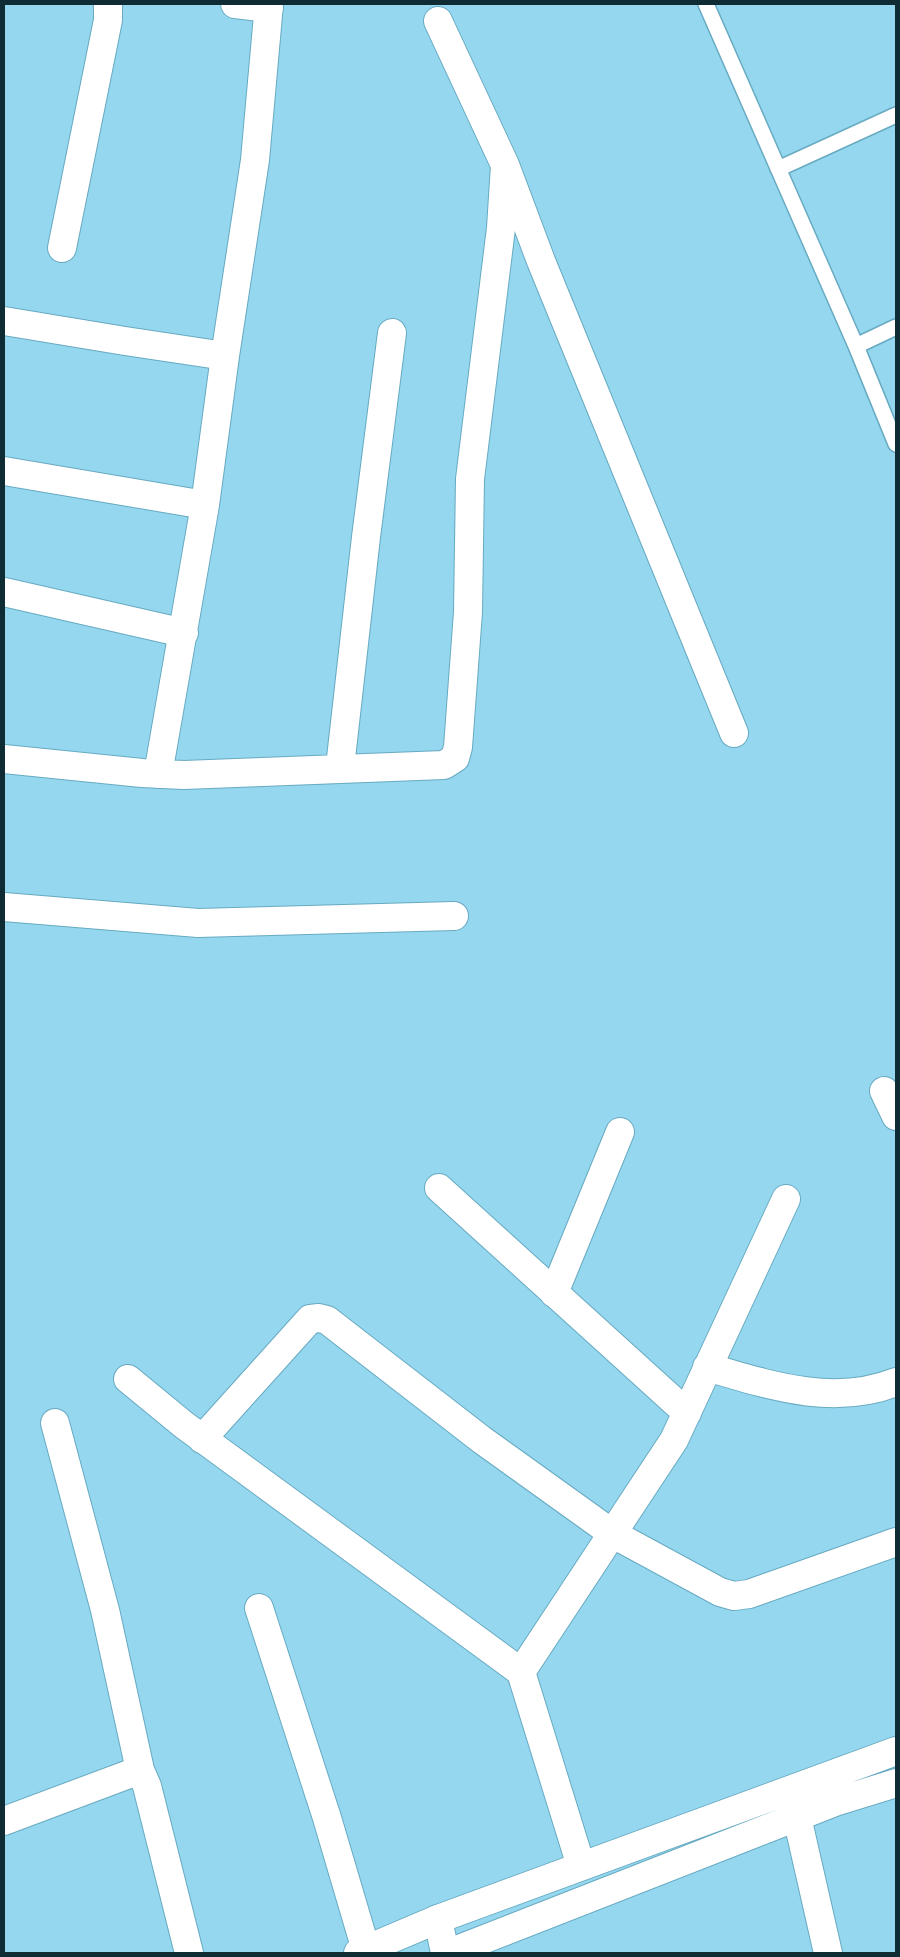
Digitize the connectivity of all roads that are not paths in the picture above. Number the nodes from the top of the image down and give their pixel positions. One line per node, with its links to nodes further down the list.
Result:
1 (108, 4): 9 (street)
2 (235, 4): 4 (street)
3 (706, 4): 8 (lane)
4 (269, 6): 14 (street)
5 (438, 21): 7 (street)
6 (896, 115): 8 (lane)
7 (504, 165): 20 (street); 22 (street)
8 (778, 169): 13 (lane)
9 (62, 248)
10 (4, 321): 14 (street)
11 (896, 327): 13 (lane)
12 (392, 333): 22 (street)
13 (856, 346): 15 (lane)
14 (225, 356): 17 (street)
15 (896, 444)
16 (4, 471): 17 (street)
17 (205, 505): 19 (street)
18 (4, 592): 19 (street)
19 (184, 633): 23 (street)
20 (734, 733)
21 (4, 759): 23 (street)
22 (340, 768): 23 (street)
23 (158, 774)
24 (4, 907): 25 (street)
25 (454, 916)
26 (884, 1092): 27 (street)
27 (896, 1116)
28 (620, 1132): 31 (street)
29 (439, 1188): 31 (street)
30 (786, 1199): 32 (street)
31 (554, 1293): 35 (street)
32 (707, 1367): 34 (street); 35 (street)
33 (128, 1379): 37 (street)
34 (896, 1382)
35 (686, 1413): 38 (street)
36 (55, 1424): 43 (street)
37 (202, 1438): 38 (street); 41 (street)
38 (613, 1534): 39 (street); 41 (street)
39 (896, 1542)
40 (259, 1608): 49 (street)
41 (521, 1672): 47 (street)
42 (896, 1750): 47 (street)
43 (140, 1770): 46 (street); 50 (street)
44 (896, 1783): 45 (street)
45 (797, 1817): 52 (street); 53 (street)
46 (4, 1821)
47 (582, 1866): 48 (street)
48 (438, 1919): 49 (street); 51 (street)
49 (362, 1952)
50 (189, 1953)
51 (445, 1953)
52 (449, 1953)
53 (828, 1953)

